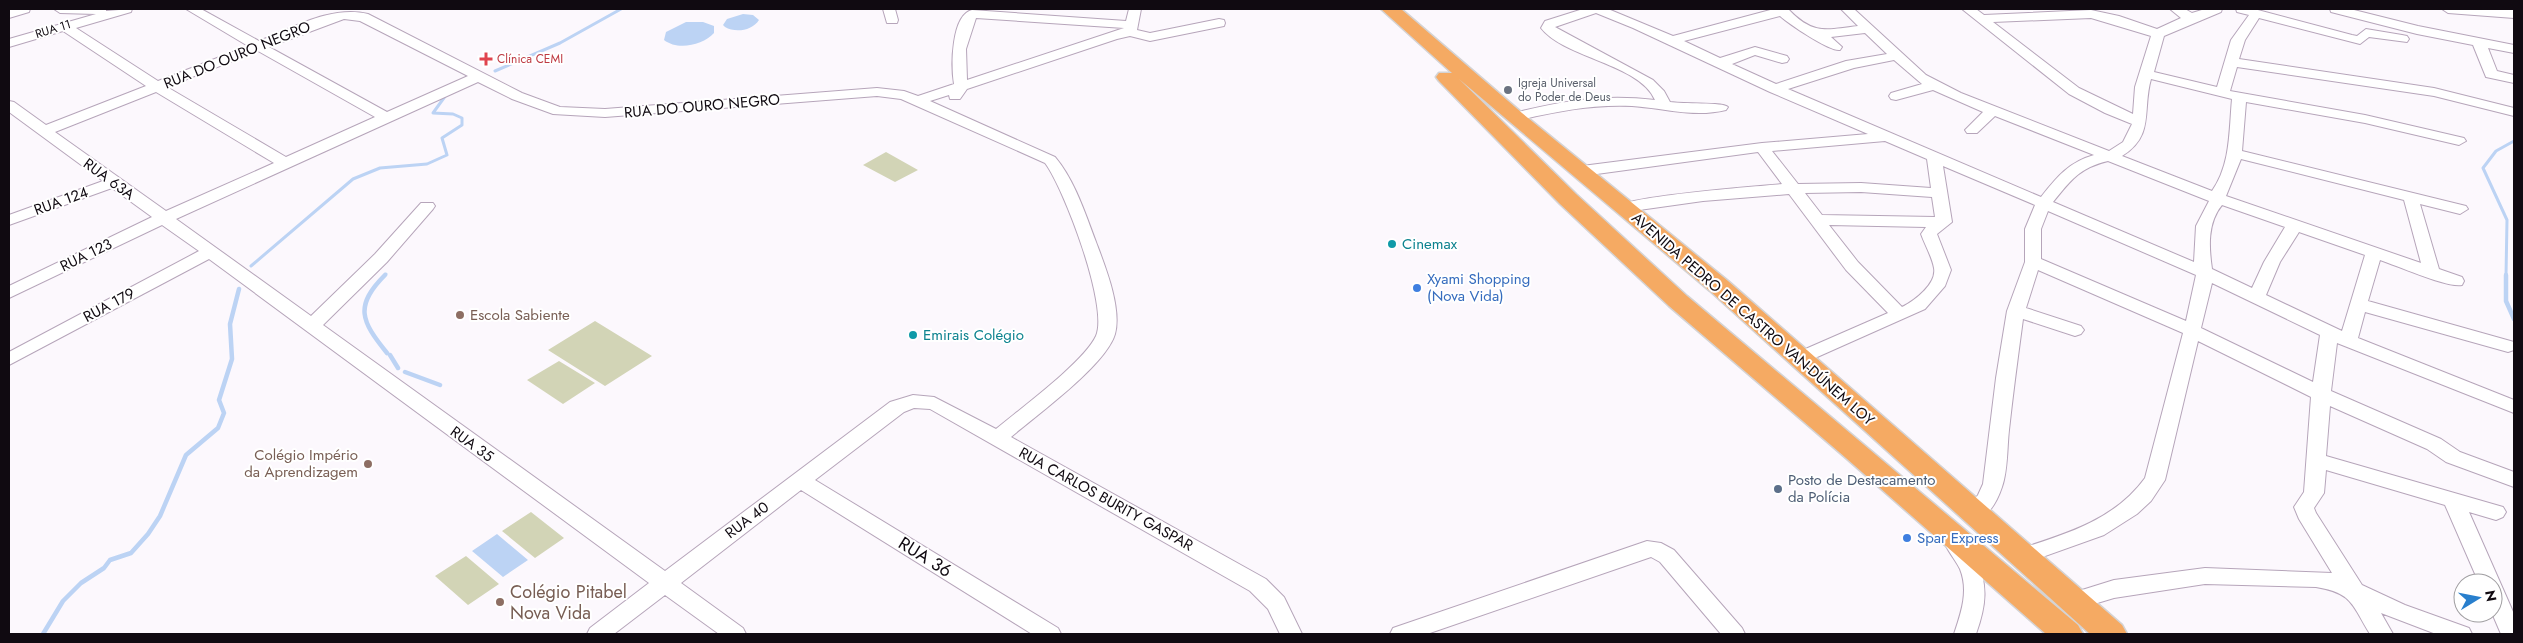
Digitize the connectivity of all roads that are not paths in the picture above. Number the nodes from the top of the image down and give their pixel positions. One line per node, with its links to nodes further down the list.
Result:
1 (24, 9): 18 (street)
2 (60, 9): 13 (street)
3 (1135, 9): 24 (street)
4 (1375, 9): 83 (highway)
5 (1390, 9): 55 (highway, AVENIDA PEDRO DE CASTRO VAN-DÚNEM LOY)
6 (1596, 9): 29 (street); 50 (street)
7 (1848, 9): 25 (street)
8 (1968, 9): 21 (street)
9 (2176, 9): 16 (street)
10 (2242, 9): 19 (street)
11 (2336, 9): 17 (street)
12 (2448, 9): 20 (street)
13 (121, 10): 23 (street, RUA 11)
14 (198, 10): 32 (street)
15 (1781, 10): 27 (street); 29 (street)
16 (2203, 12): 26 (street)
17 (2372, 13): 31 (street)
18 (9, 14)
19 (2256, 14): 28 (street); 37 (street)
20 (2514, 14)
21 (1982, 19): 26 (street); 57 (street)
22 (1219, 23): 24 (street)
23 (64, 26): 30 (street, RUA 11); 43 (street)
24 (1130, 29): 44 (street); 44 (street)
25 (1867, 29): 27 (street); 35 (street)
26 (2158, 34): 39 (street)
27 (1820, 35): 33 (street)
28 (2402, 39)
29 (1670, 41): 38 (street)
30 (9, 43)
31 (2479, 43): 34 (street); 41 (street)
32 (257, 46): 40 (street, RUA DO OURO NEGRO); 43 (street, RUA DO OURO NEGRO); 56 (street)
33 (1835, 47)
34 (2514, 49)
35 (1897, 56): 42 (street); 45 (street)
36 (1782, 59): 38 (street)
37 (2233, 62): 46 (street); 53 (street)
38 (1720, 63): 45 (street)
39 (2147, 74): 46 (street); 57 (street)
40 (477, 77): 48 (street, RUA DO OURO NEGRO); 56 (street, RUA 123)
41 (2514, 79)
42 (1933, 85): 47 (street); 52 (street)
43 (157, 86): 59 (street, RUA DO OURO NEGRO); 66 (street)
44 (961, 87): 48 (street); 54 (street)
45 (1775, 89): 60 (street)
46 (2231, 94): 61 (street); 63 (street)
47 (1896, 96)
48 (916, 101): 54 (street, RUA DO OURO NEGRO)
49 (9, 105): 59 (street, RUA 63A)
50 (1665, 107): 51 (street); 55 (street)
51 (1721, 107)
52 (1992, 111): 58 (street); 64 (street)
53 (2514, 112)
54 (944, 113): 108 (street, RUA DO OURO NEGRO)
55 (1515, 117): 67 (highway, AVENIDA PEDRO DE CASTRO VAN-DÚNEM LOY)
56 (387, 118): 66 (street, RUA 123)
57 (2140, 122): 64 (street)
58 (1972, 130)
59 (44, 131): 68 (street, RUA 63A)
60 (1891, 137): 62 (street); 65 (street)
61 (2459, 141)
62 (1762, 147): 67 (street); 69 (street)
63 (2234, 153): 71 (street); 72 (street)
64 (2112, 155): 72 (street); 73 (street)
65 (1934, 156): 70 (street); 73 (street)
66 (285, 164): 77 (street, RUA 123)
67 (1582, 171): 75 (highway, AVENIDA PEDRO DE CASTRO VAN-DÚNEM LOY)
68 (114, 182): 77 (street, RUA 63A); 78 (street, RUA 124)
69 (1796, 190): 70 (street); 75 (street); 79 (street)
70 (1940, 193): 80 (street)
71 (2411, 198): 76 (street); 88 (street)
72 (2219, 199): 81 (street); 87 (street)
73 (2044, 204): 86 (street); 87 (street)
74 (428, 206): 97 (street)
75 (1625, 207): 82 (highway, AVENIDA PEDRO DE CASTRO VAN-DÚNEM LOY)
76 (2460, 209)
77 (163, 218): 84 (street, RUA 63A); 91 (street, RUA 123)
78 (9, 220)
79 (1819, 220): 80 (street); 96 (street)
80 (1944, 222): 96 (street)
81 (2295, 225): 85 (street); 92 (street)
82 (1654, 231): 83 (highway); 90 (highway, AVENIDA PEDRO DE CASTRO VAN-DÚNEM LOY)
83 (1615, 244): 93 (highway)
84 (210, 252): 97 (street, RUA 35); 104 (street, RUA 179)
85 (2374, 254): 88 (street); 94 (street)
86 (2033, 262): 95 (street); 99 (street)
87 (2204, 272): 92 (street); 99 (street)
88 (2432, 274): 89 (street)
89 (2456, 281)
90 (1719, 286): 93 (highway); 103 (highway, AVENIDA PEDRO DE CASTRO VAN-DÚNEM LOY)
91 (9, 293)
92 (2256, 298): 100 (street)
93 (1678, 301): 112 (highway)
94 (2361, 305): 101 (street); 102 (street)
95 (2016, 311): 98 (street); 115 (street)
96 (1900, 315): 103 (street)
97 (311, 327): 118 (street, RUA 35)
98 (2075, 330)
99 (2191, 330): 105 (street); 116 (street)
100 (2329, 332): 101 (street); 105 (street)
101 (2348, 341): 107 (street)
102 (2508, 346)
103 (1800, 358): 115 (highway, AVENIDA PEDRO DE CASTRO VAN-DÚNEM LOY)
104 (9, 359)
105 (2321, 393): 109 (street); 111 (street)
106 (897, 407): 108 (street, RUA CARLOS BURITY GASPAR); 110 (street, RUA 40)
107 (2514, 407)
108 (996, 439): 125 (street, RUA CARLOS BURITY GASPAR)
109 (2317, 460): 113 (street); 119 (street)
110 (800, 480): 118 (street, RUA 40); 124 (street, RUA 36)
111 (2514, 480)
112 (1908, 495): 128 (street); 129 (highway)
113 (2454, 500): 114 (street); 117 (street)
114 (2496, 512)
115 (1974, 513): 116 (highway, AVENIDA PEDRO DE CASTRO VAN-DÚNEM LOY)
116 (2023, 556): 120 (highway, AVENIDA PEDRO DE CASTRO VAN-DÚNEM LOY)
117 (2486, 573)
118 (665, 583): 122 (street, RUA 40); 123 (street, RUA 35)
119 (2355, 590): 120 (street); 131 (street); 132 (street)
120 (2074, 601): 130 (highway, AVENIDA PEDRO DE CASTRO VAN-DÚNEM LOY)
121 (2503, 613): 133 (street)
122 (598, 634)
123 (735, 634)
124 (1050, 634)
125 (1291, 634)
126 (1401, 634): 127 (street)
127 (1734, 634)
128 (1965, 634)
129 (2067, 634)
130 (2111, 634)
131 (2382, 634)
132 (2461, 634)
133 (2512, 634)

